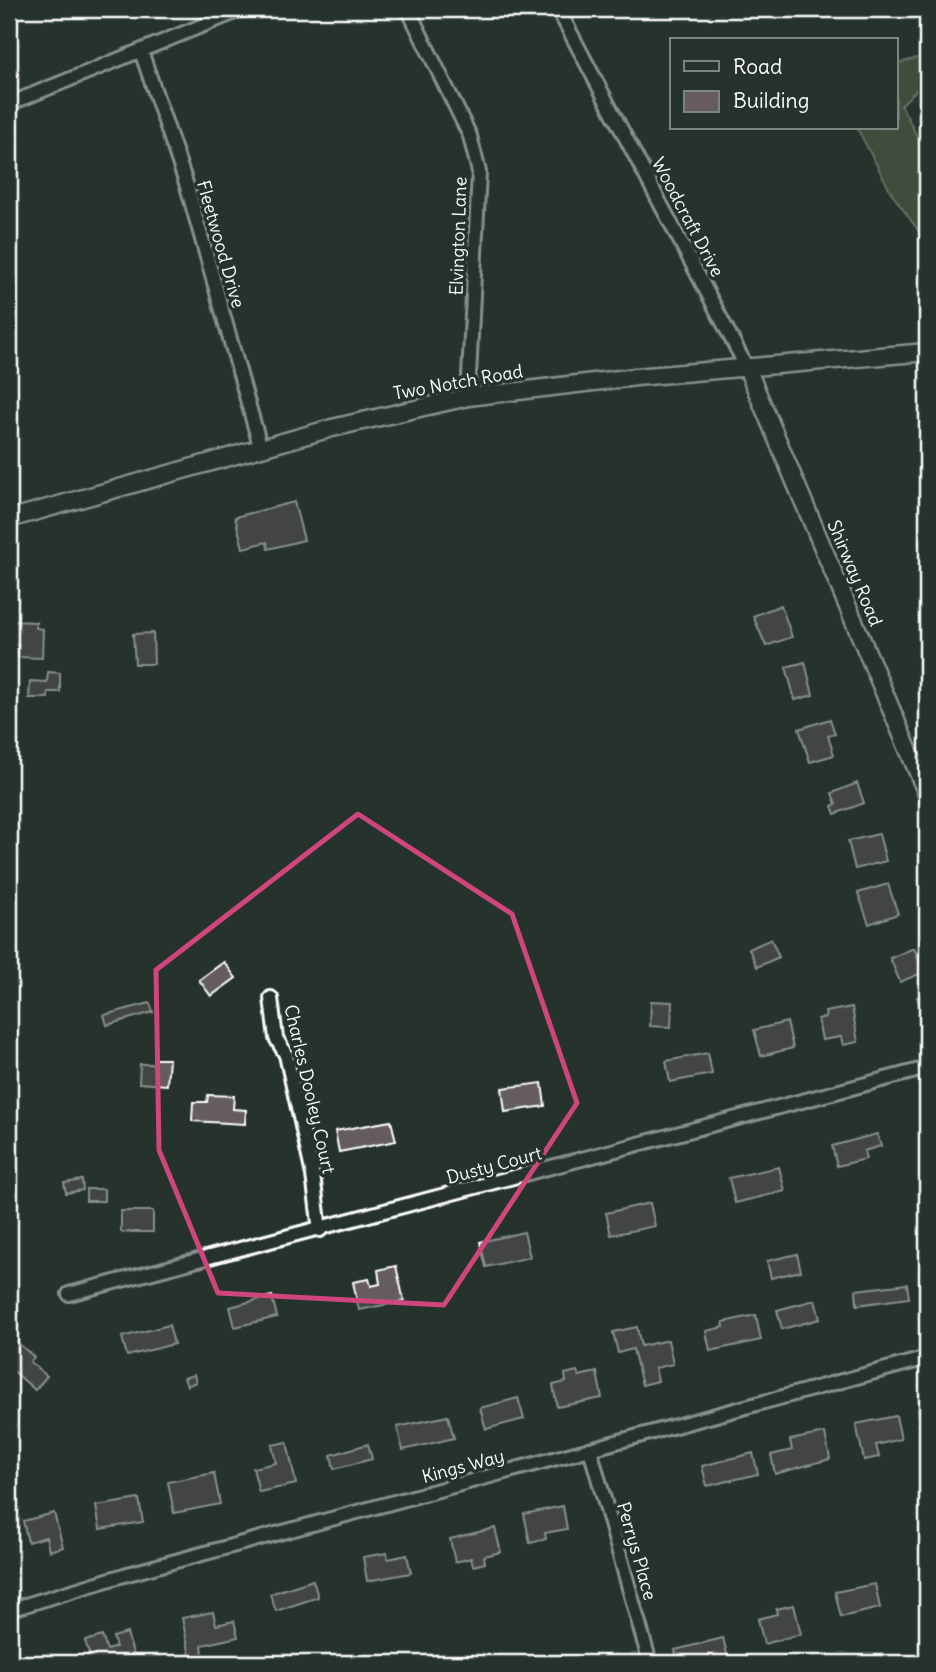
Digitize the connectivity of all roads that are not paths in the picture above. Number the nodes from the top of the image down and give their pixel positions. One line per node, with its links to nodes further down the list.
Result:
1 (243, 9): 4 (street)
2 (408, 9): 8 (street, Elvington Lane)
3 (558, 9): 7 (street, Woodcraft Drive)
4 (141, 51): 5 (street); 9 (street, Fleetwood Drive)
5 (9, 104)
6 (927, 352): 7 (street, Two Notch Road)
7 (747, 368): 8 (street, Two Notch Road); 11 (street, Shirway Road)
8 (468, 397): 9 (street, Two Notch Road)
9 (261, 449): 10 (street, Two Notch Road)
10 (9, 519)
11 (927, 794)
12 (271, 998): 14 (street, Charles Dooley Court)
13 (927, 1068): 14 (street, Dusty Court)
14 (320, 1230): 15 (street, Dusty Court)
15 (69, 1294)
16 (927, 1358): 17 (street, Kings Way)
17 (590, 1449): 18 (street, Kings Way); 20 (street, Perrys Place)
18 (9, 1610)
19 (927, 1662): 21 (street)
20 (650, 1663)
21 (921, 1663)

